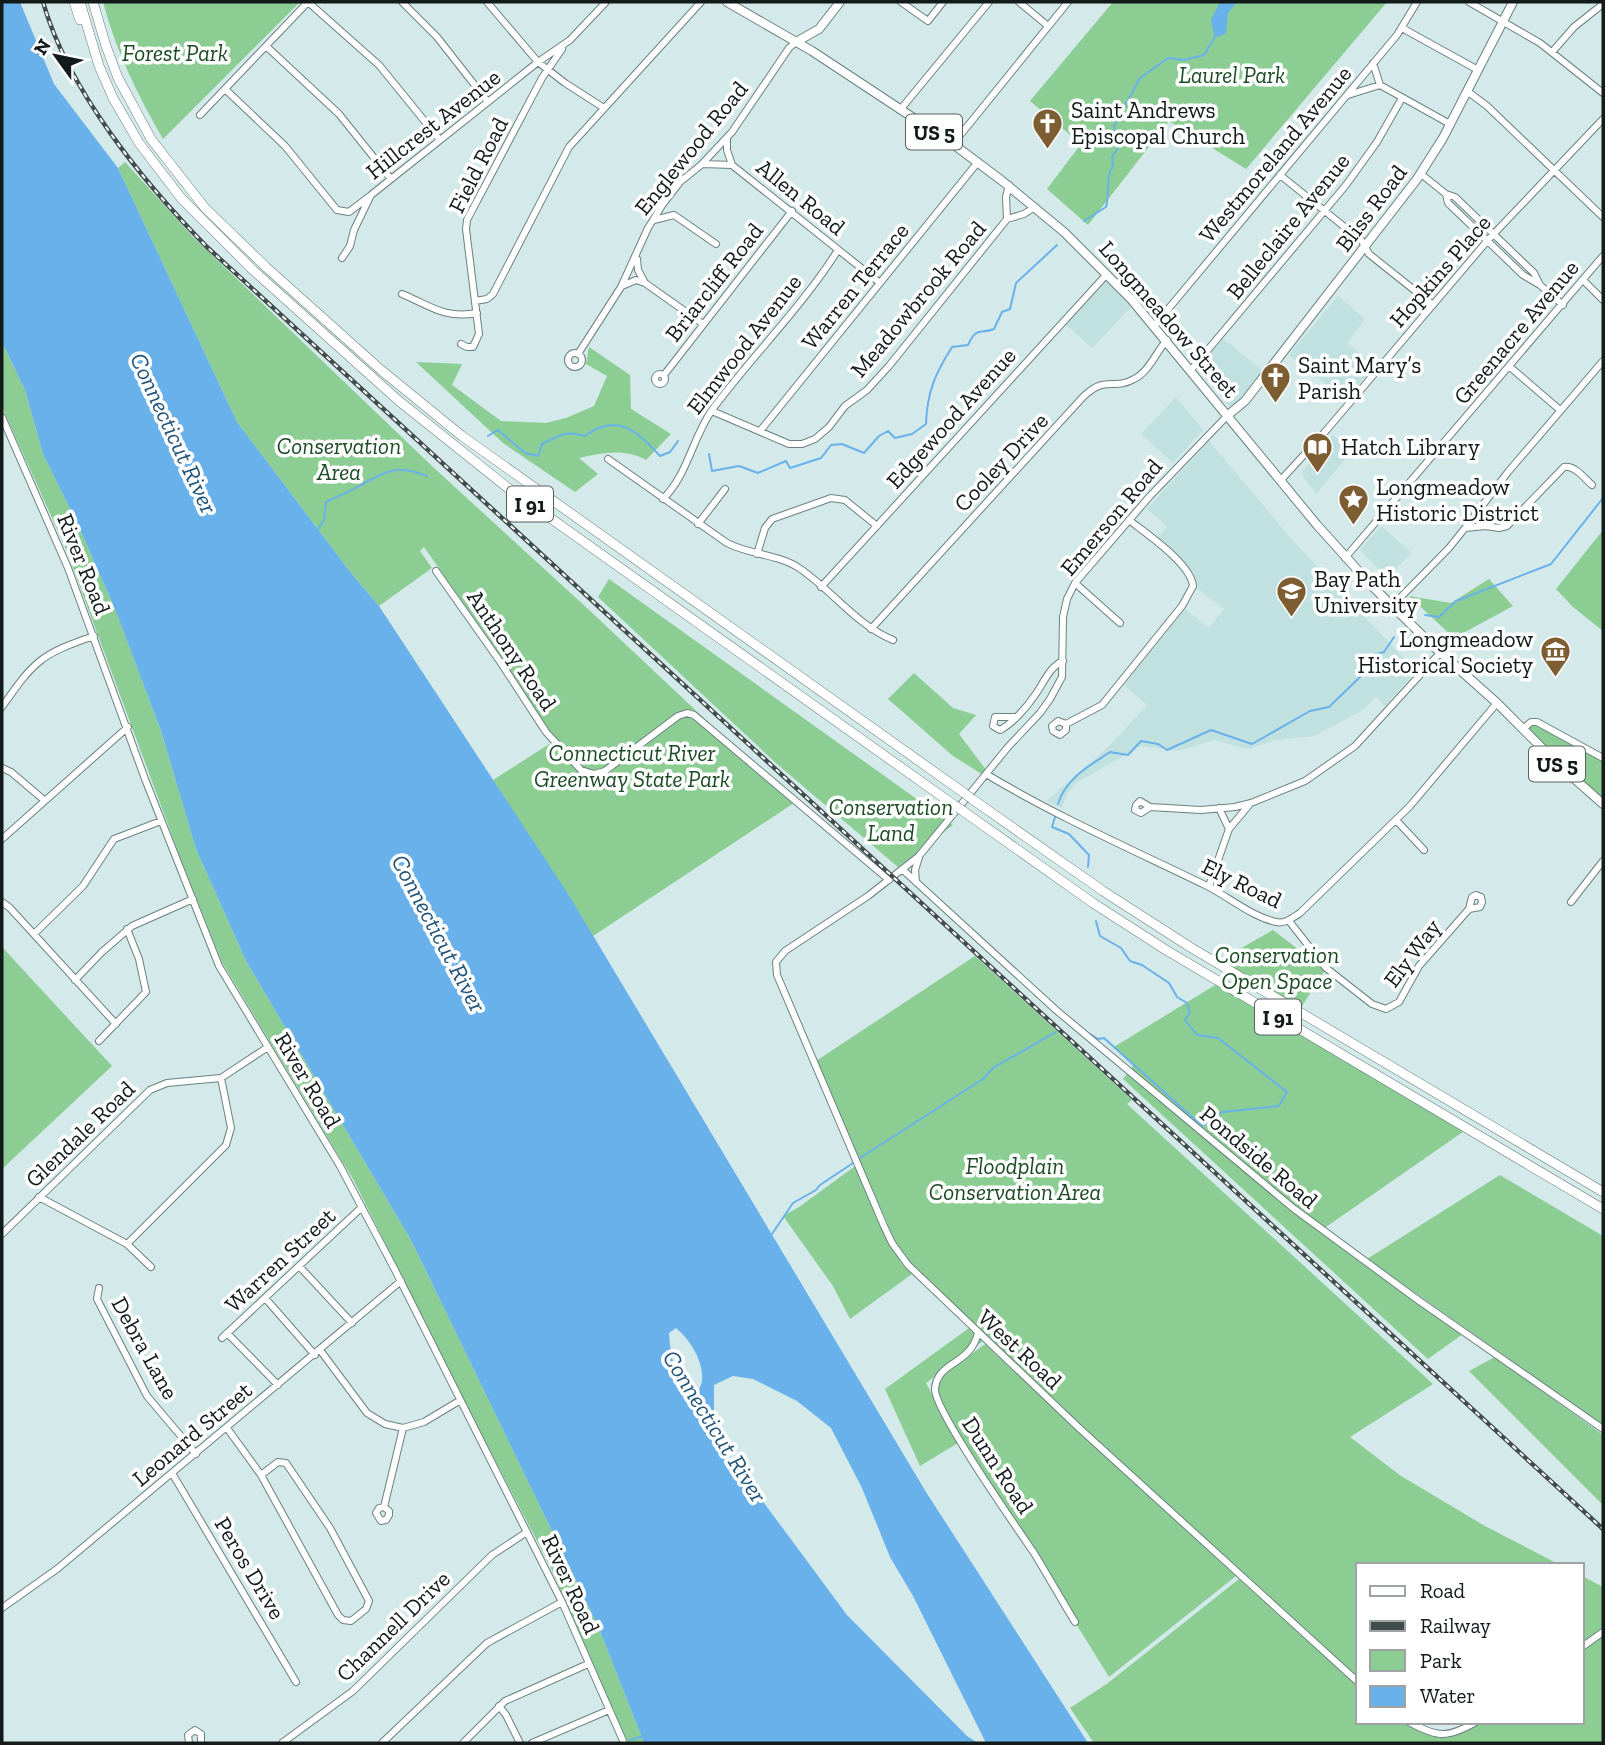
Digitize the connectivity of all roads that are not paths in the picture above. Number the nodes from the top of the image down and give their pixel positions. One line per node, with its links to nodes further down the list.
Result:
1 (74, 2): 26 (highway)
2 (80, 2): 26 (highway, I 91)
3 (93, 2): 157 (highway, I 91)
4 (308, 2): 25 (street); 45 (street)
5 (401, 2): 38 (street)
6 (487, 2): 28 (street)
7 (606, 2): 23 (street, Field Road)
8 (701, 2): 39 (street)
9 (727, 2): 24 (main road, Longmeadow Street / US 5)
10 (840, 2): 24 (main road)
11 (901, 2): 12 (street)
12 (943, 2)
13 (989, 2): 40 (street)
14 (1020, 2): 21 (street)
15 (1068, 2): 21 (street)
16 (1417, 2): 22 (street, Westmoreland Avenue)
17 (1469, 2): 20 (street)
18 (1513, 2): 20 (main road, Bliss Road)
19 (1603, 4): 27 (street)
20 (1504, 20): 27 (street); 30 (main road, Bliss Road)
21 (1048, 26): 46 (street)
22 (1402, 29): 29 (street, Westmoreland Avenue); 30 (street)
23 (570, 40): 28 (street, Field Road); 31 (street, Field Road)
24 (796, 41): 40 (main road, Longmeadow Street / US 5); 44 (street, Englewood Road)
25 (266, 46): 33 (street); 53 (street)
26 (93, 49): 160 (highway, I 91)
27 (1552, 51): 35 (street)
28 (538, 62): 31 (street); 38 (street, Hillcrest Avenue)
29 (1373, 63): 32 (street); 36 (street, Westmoreland Avenue)
30 (1478, 69): 34 (main road, Bliss Road)
31 (547, 70): 39 (street); 78 (street, Field Road)
32 (1380, 85): 36 (street); 37 (street)
33 (226, 90): 41 (street); 55 (street)
34 (1467, 91): 43 (main road, Bliss Road); 50 (street)
35 (1603, 93)
36 (1347, 95): 52 (street, Westmoreland Avenue)
37 (1402, 98): 43 (street); 59 (street, Belleclaire Avenue)
38 (488, 102): 45 (street, Hillcrest Avenue)
39 (604, 108): 78 (street)
40 (900, 110): 46 (main road, Longmeadow Street / US 5)
41 (200, 115)
42 (1603, 119): 50 (street, Hopkins Place)
43 (1450, 124): 51 (main road, Bliss Road)
44 (727, 138): 48 (street, Englewood Road); 49 (street, Allen Road)
45 (440, 140): 53 (street, Hillcrest Avenue)
46 (953, 144): 47 (main road, Longmeadow Street / US 5)
47 (978, 162): 54 (main road, Longmeadow Street / US 5); 74 (street, Warren Terrace)
48 (701, 165): 49 (street, Allen Road); 56 (street, Englewood Road)
49 (732, 165): 58 (street, Allen Road)
50 (1554, 171): 61 (street); 64 (street, Hopkins Place)
51 (1421, 174): 64 (street); 66 (main road, Bliss Road)
52 (1280, 176): 59 (street); 83 (street, Westmoreland Avenue)
53 (391, 179): 55 (street, Hillcrest Avenue)
54 (1009, 185): 57 (main road, Longmeadow Street / US 5); 62 (street, Meadowbrook Road)
55 (372, 195): 70 (street, Hillcrest Avenue)
56 (669, 195): 60 (street); 63 (street, Englewood Road)
57 (1035, 207): 62 (street, Meadowbrook Road); 71 (main road, Longmeadow Street / US 5)
58 (792, 211): 67 (street, Allen Road); 82 (street, Briarcliff Road)
59 (1324, 212): 66 (street); 89 (street, Belleclaire Avenue)
60 (674, 215): 63 (street); 65 (street)
61 (1603, 217)
62 (1007, 219): 95 (street, Meadowbrook Road)
63 (652, 221): 68 (street, Englewood Road)
64 (1491, 237): 79 (street, Hopkins Place); 80 (street)
65 (716, 244)
66 (1366, 247): 79 (street); 93 (main road, Bliss Road)
67 (838, 250): 74 (street, Allen Road); 92 (street, Elmwood Avenue)
68 (637, 253): 73 (street); 75 (street, Englewood Road)
69 (1603, 256): 72 (street, Greenacre Avenue)
70 (342, 258)
71 (1107, 274): 83 (main road, Longmeadow Street / US 5); 105 (street, Edgewood Avenue)
72 (1583, 280): 77 (street); 80 (street, Greenacre Avenue)
73 (645, 283): 75 (street); 82 (street)
74 (880, 283): 95 (street, Warren Terrace)
75 (621, 287): 86 (street, Englewood Road)
76 (402, 295): 81 (street)
77 (1603, 300)
78 (475, 301): 81 (street, Field Road)
79 (1433, 305): 97 (street, Hopkins Place)
80 (1563, 305): 88 (street, Greenacre Avenue)
81 (477, 313): 85 (street, Field Road)
82 (703, 324): 90 (street, Briarcliff Road)
83 (1154, 326): 84 (main road, Longmeadow Street / US 5)
84 (1167, 341): 89 (main road, Longmeadow Street / US 5); 114 (street, Cooley Drive)
85 (461, 344)
86 (578, 354)
87 (1603, 361): 91 (street)
88 (1510, 367): 91 (street); 108 (street, Greenacre Avenue)
89 (1191, 370): 93 (main road, Longmeadow Street / US 5)
90 (664, 375)
91 (1560, 410): 101 (street)
92 (712, 411): 95 (street, Meadowbrook Road); 100 (street, Elmwood Avenue)
93 (1228, 415): 97 (main road, Longmeadow Street / US 5); 102 (street, Emerson Road)
94 (2, 417): 115 (street, River Road)
95 (760, 432)
96 (608, 459): 100 (street)
97 (1280, 481): 108 (main road, Longmeadow Street / US 5)
98 (1592, 485): 104 (street)
99 (725, 489): 103 (street)
100 (663, 499): 103 (street)
101 (1480, 506): 104 (street); 106 (street)
102 (1129, 520): 110 (street, Emerson Road); 122 (street)
103 (698, 524): 107 (street)
104 (1486, 526): 106 (street)
105 (877, 527): 107 (street); 111 (street, Edgewood Avenue)
106 (1465, 528): 112 (street)
107 (757, 554): 111 (street)
108 (1345, 558): 112 (main road, Longmeadow Street / US 5)
109 (436, 571): 141 (street, Anthony Road)
110 (1075, 583): 113 (street); 118 (street, Emerson Road)
111 (821, 587): 114 (street)
112 (1392, 607): 117 (main road, Longmeadow Street / US 5)
113 (1120, 623)
114 (871, 629): 116 (street)
115 (94, 636): 120 (street); 123 (street, River Road)
116 (893, 640)
117 (1440, 653): 119 (main road, Longmeadow Street / US 5); 129 (street)
118 (1063, 661): 121 (street); 127 (street, Emerson Road)
119 (1497, 703): 124 (main road, Longmeadow Street / US 5); 133 (street, Ely Road)
120 (2, 707)
121 (1015, 717)
122 (1066, 724)
123 (128, 727): 128 (street); 134 (street, River Road)
124 (1522, 729): 125 (street); 130 (main road, Longmeadow Street / US 5)
125 (1603, 758)
126 (2, 768): 128 (street)
127 (986, 774): 138 (street, Emerson Road); 143 (street, Ely Road)
128 (44, 800): 136 (street)
129 (1251, 803): 132 (street); 135 (street)
130 (1603, 804)
131 (1150, 807): 132 (street)
132 (1219, 808): 135 (street)
133 (1396, 820): 137 (street); 148 (street, Ely Road)
134 (162, 821): 144 (street, River Road); 150 (street)
135 (1229, 829): 143 (street)
136 (2, 839)
137 (1424, 850)
138 (919, 856): 140 (street, Emerson Road); 142 (street)
139 (1603, 861): 146 (street)
140 (902, 870): 141 (street, Emerson Road); 142 (street, Pondside Road)
141 (889, 880): 151 (street, Emerson Road)
142 (916, 882): 175 (street, Pondside Road)
143 (1209, 886): 148 (street, Ely Road)
144 (192, 900): 149 (street); 155 (street, River Road)
145 (2, 902): 150 (street)
146 (1571, 902)
147 (1469, 909): 148 (street, Ely Way)
148 (1289, 920)
149 (127, 929): 152 (street); 153 (street)
150 (34, 934): 152 (street)
151 (778, 958): 169 (street, West Road)
152 (75, 980): 153 (street)
153 (116, 1024): 154 (street)
154 (99, 1041)
155 (268, 1047): 156 (street, Glendale Road); 159 (street, River Road)
156 (221, 1078): 158 (street, Glendale Road); 162 (street)
157 (1603, 1192)
158 (38, 1197): 161 (street, Glendale Road); 162 (street)
159 (362, 1208): 163 (street, Warren Street); 165 (street, River Road)
160 (1603, 1209)
161 (2, 1234)
162 (127, 1244): 164 (street)
163 (299, 1266): 167 (street, Warren Street); 168 (street)
164 (151, 1268)
165 (401, 1281): 168 (street, Leonard Street); 172 (street, River Road)
166 (99, 1288): 176 (street, Debra Lane)
167 (265, 1298): 170 (street); 171 (street, Warren Street)
168 (352, 1323): 170 (street, Leonard Street)
169 (978, 1333): 183 (street, Dunn Road); 187 (street, West Road)
170 (317, 1353): 171 (street, Leonard Street); 173 (street)
171 (278, 1385): 174 (street, Leonard Street)
172 (459, 1401): 173 (street); 180 (street, River Road)
173 (403, 1427): 179 (street)
174 (227, 1429): 176 (street, Leonard Street); 178 (street)
175 (1603, 1429)
176 (195, 1454): 177 (street, Leonard Street)
177 (172, 1473): 182 (street, Leonard Street); 188 (street, Peros Drive)
178 (261, 1475): 178 (street)
179 (384, 1507)
180 (527, 1532): 181 (street, River Road); 195 (street, Channell Drive)
181 (562, 1602): 186 (street, River Road); 196 (street)
182 (2, 1608)
183 (1075, 1622)
184 (1603, 1632): 185 (street)
185 (1584, 1646)
186 (588, 1664): 189 (street); 190 (street, River Road)
187 (1356, 1680)
188 (296, 1682)
189 (499, 1706): 197 (street); 198 (street)
190 (609, 1710): 199 (street); 200 (street, River Road)
191 (1412, 1724): 192 (street)
192 (1472, 1724)
193 (189, 1743): 194 (street)
194 (201, 1743)
195 (282, 1743)
196 (382, 1743)
197 (463, 1743)
198 (520, 1743)
199 (532, 1743)
200 (624, 1743)

